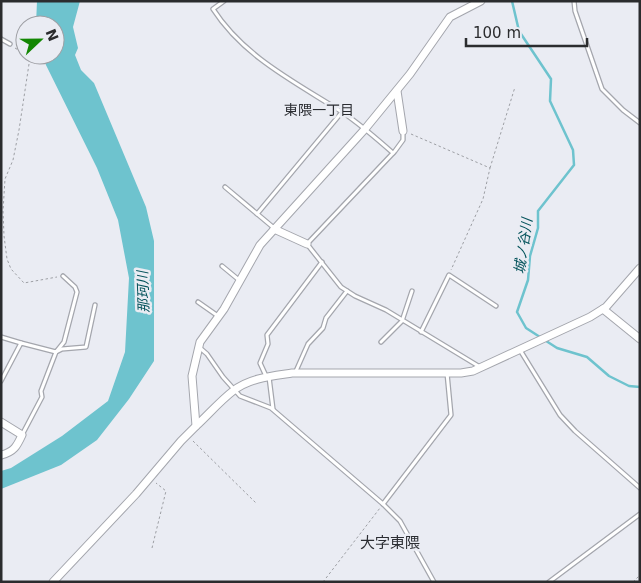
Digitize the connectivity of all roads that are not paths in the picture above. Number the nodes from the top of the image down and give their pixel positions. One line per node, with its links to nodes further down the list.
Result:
1 (224, 1): 7 (lane)
2 (481, 1): 6 (street)
3 (574, 1): 8 (lane)
4 (1, 39): 5 (lane)
5 (10, 44)
6 (397, 91): 9 (street); 10 (street)
7 (342, 112): 9 (lane); 13 (lane)
8 (640, 123)
9 (365, 129): 11 (lane); 14 (street)
10 (403, 131): 11 (lane)
11 (393, 153): 15 (lane)
12 (225, 187): 13 (lane)
13 (257, 214): 14 (lane)
14 (274, 229): 15 (street); 20 (street)
15 (307, 244): 16 (lane)
16 (322, 262): 21 (lane); 40 (lane)
17 (222, 266): 20 (lane)
18 (640, 268): 26 (street)
19 (63, 276): 36 (lane)
20 (240, 280): 27 (street)
21 (347, 291): 28 (lane); 38 (lane)
22 (412, 292): 28 (lane)
23 (198, 302): 27 (lane)
24 (95, 305): 36 (lane)
25 (496, 306): 29 (lane)
26 (602, 309): 31 (street); 35 (street)
27 (219, 316): 34 (street)
28 (402, 320): 29 (lane); 32 (lane)
29 (421, 332): 37 (lane)
30 (1, 337): 33 (lane)
31 (640, 338)
32 (381, 342)
33 (21, 343): 36 (lane); 41 (lane)
34 (199, 347): 42 (lane); 45 (street)
35 (520, 349): 37 (street); 48 (lane)
36 (56, 352): 46 (lane)
37 (480, 368): 39 (street)
38 (295, 373): 39 (street); 40 (street)
39 (447, 373): 49 (lane)
40 (268, 376): 42 (street); 43 (lane)
41 (1, 381)
42 (234, 390): 43 (lane); 45 (street)
43 (273, 410): 49 (lane)
44 (1, 422): 46 (street)
45 (196, 426): 51 (street)
46 (22, 434): 47 (street)
47 (1, 455)
48 (640, 488)
49 (383, 504): 52 (lane)
50 (640, 514): 53 (lane)
51 (53, 582)
52 (434, 582)
53 (549, 582)

